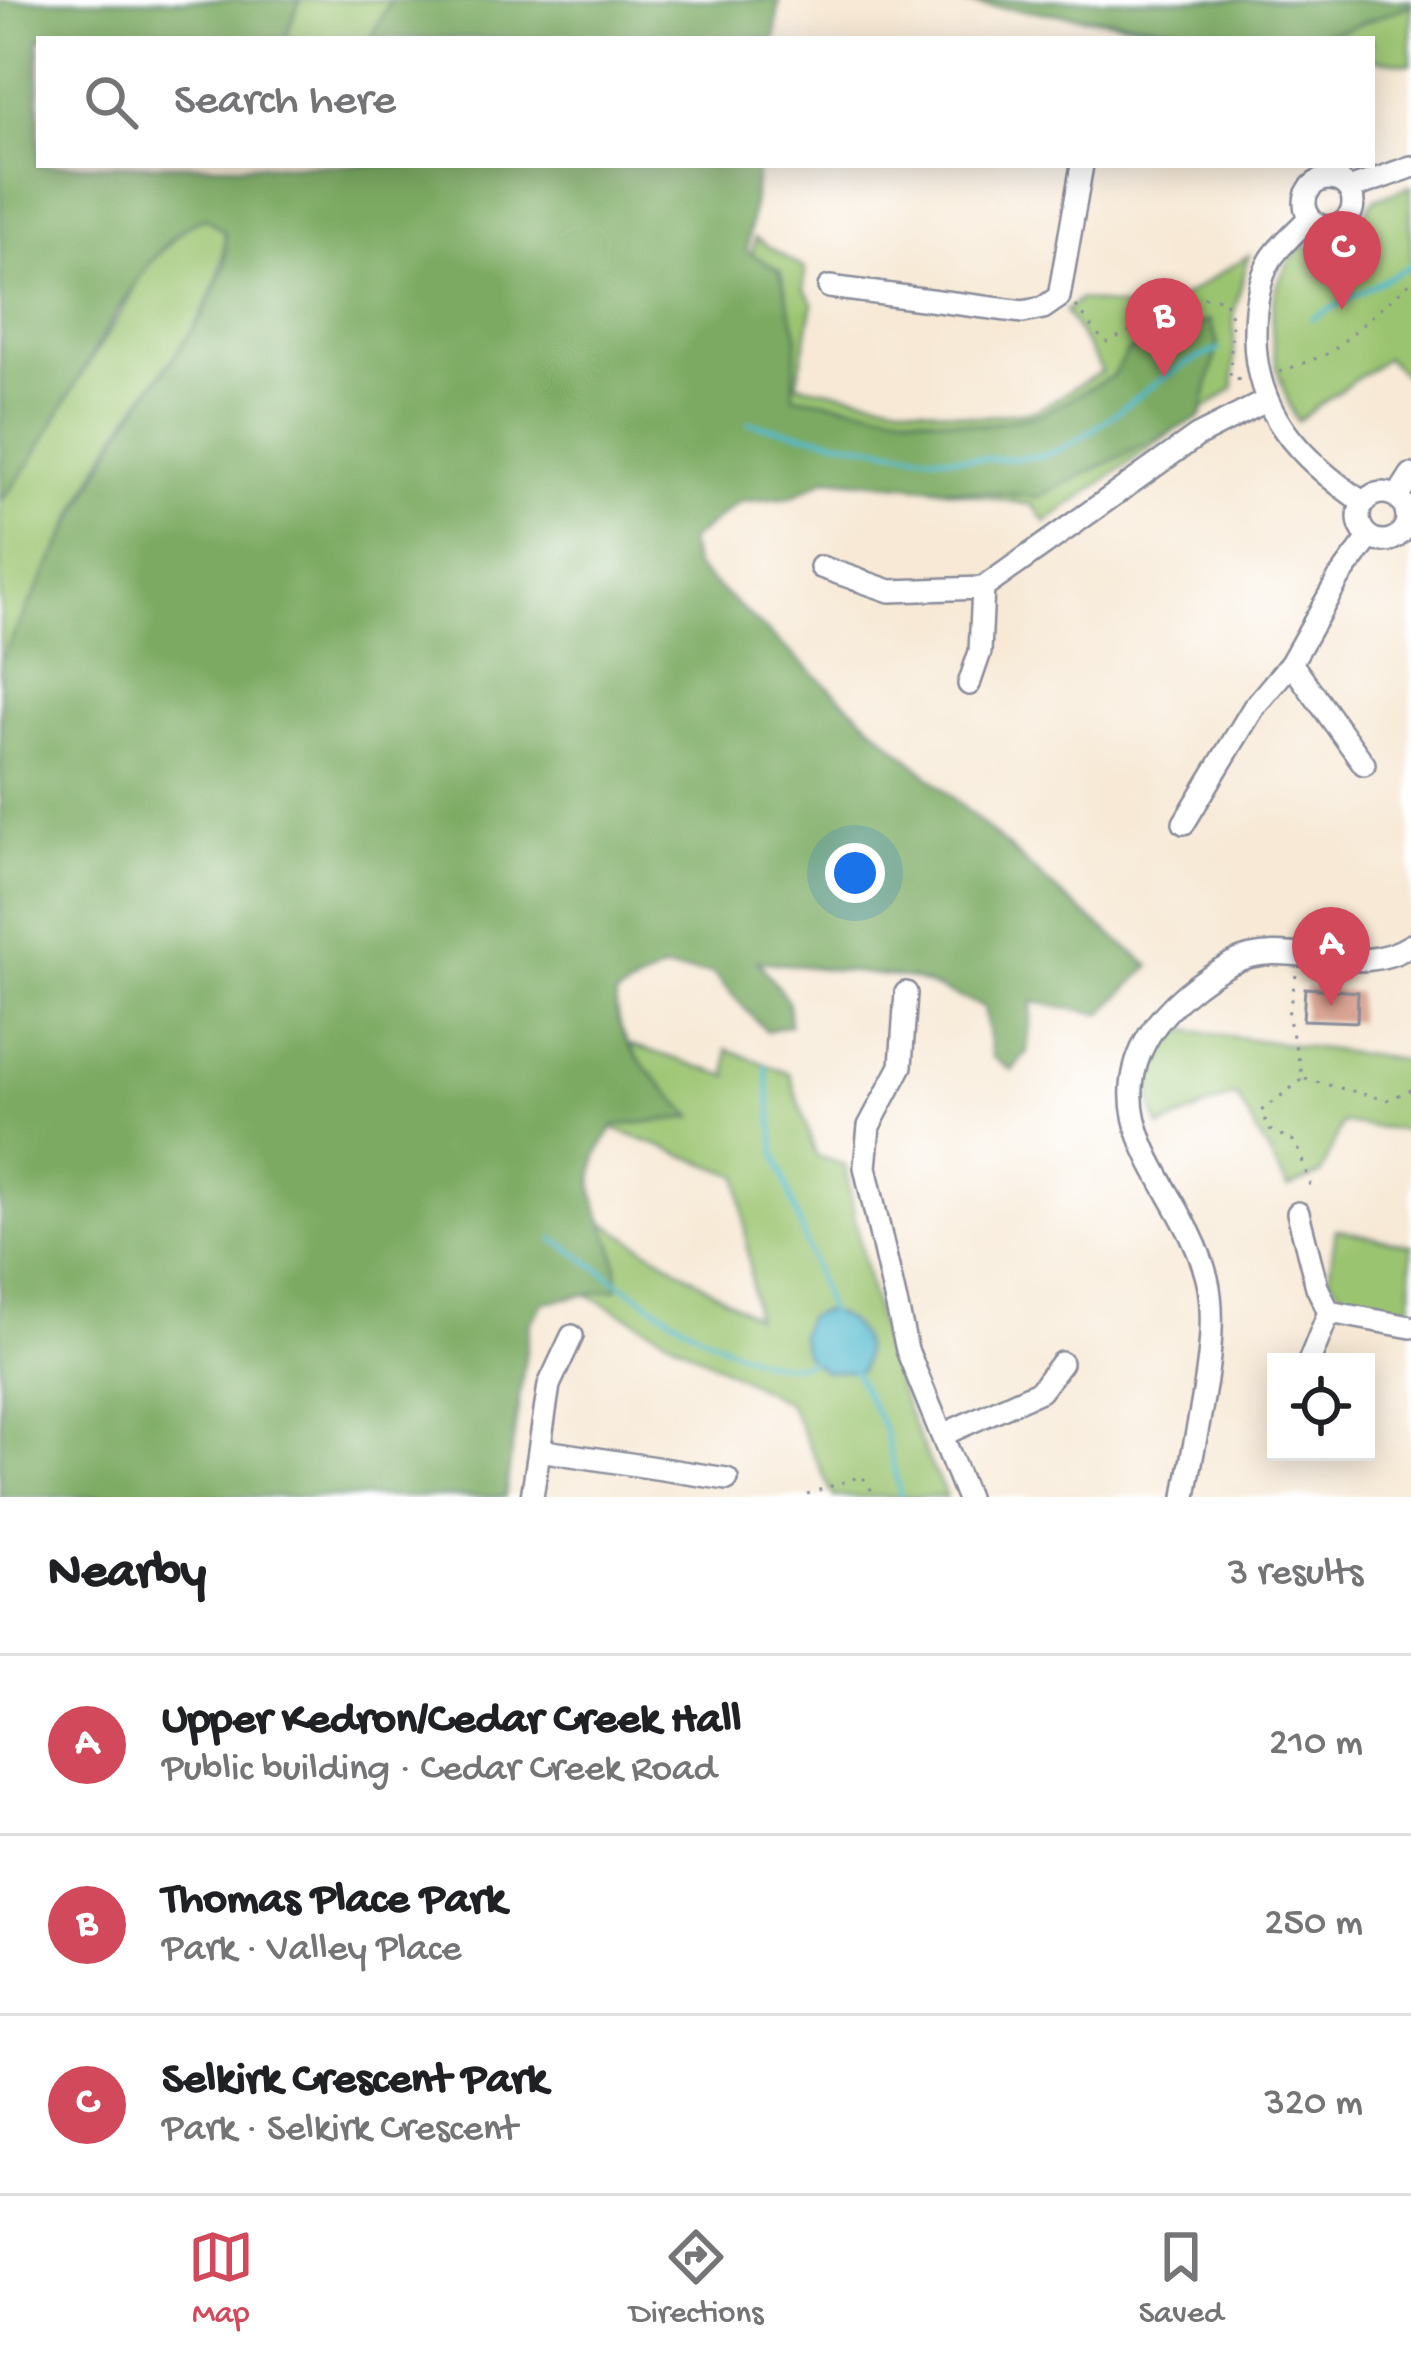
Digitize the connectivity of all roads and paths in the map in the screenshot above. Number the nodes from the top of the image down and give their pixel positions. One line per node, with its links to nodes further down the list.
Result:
1 (1411, 167): 5 (street)
2 (1081, 168): 9 (street)
3 (1299, 168): 4 (street)
4 (1310, 187): 5 (street); 6 (street)
5 (1349, 189): 6 (street)
6 (1309, 218): 10 (street)
7 (1411, 282): 10 (path)
8 (829, 287): 9 (street)
9 (1059, 297): 10 (path)
10 (1259, 376): 11 (street)
11 (1266, 401): 14 (street); 18 (street)
12 (1411, 475): 13 (street)
13 (1397, 497): 14 (street); 15 (street)
14 (1364, 503): 16 (street)
15 (1407, 532): 16 (street)
16 (1370, 537): 19 (street)
17 (821, 567): 18 (street)
18 (983, 589): 20 (street)
19 (1291, 663): 21 (street); 22 (street)
20 (969, 684)
21 (1364, 764)
22 (1184, 823)
23 (1411, 945): 41 (street)
24 (1296, 974): 26 (path)
25 (906, 993): 34 (street)
26 (1303, 1078): 27 (path); 28 (path)
27 (1411, 1090)
28 (1298, 1213): 29 (street)
29 (1329, 1312): 30 (street); 32 (street)
30 (1411, 1327)
31 (572, 1336): 35 (street)
32 (1313, 1353)
33 (1061, 1363): 34 (street)
34 (942, 1435): 40 (street)
35 (538, 1450): 36 (street); 38 (street)
36 (727, 1480)
37 (807, 1493): 39 (path)
38 (532, 1497)
39 (876, 1497)
40 (967, 1497)
41 (1185, 1497)

